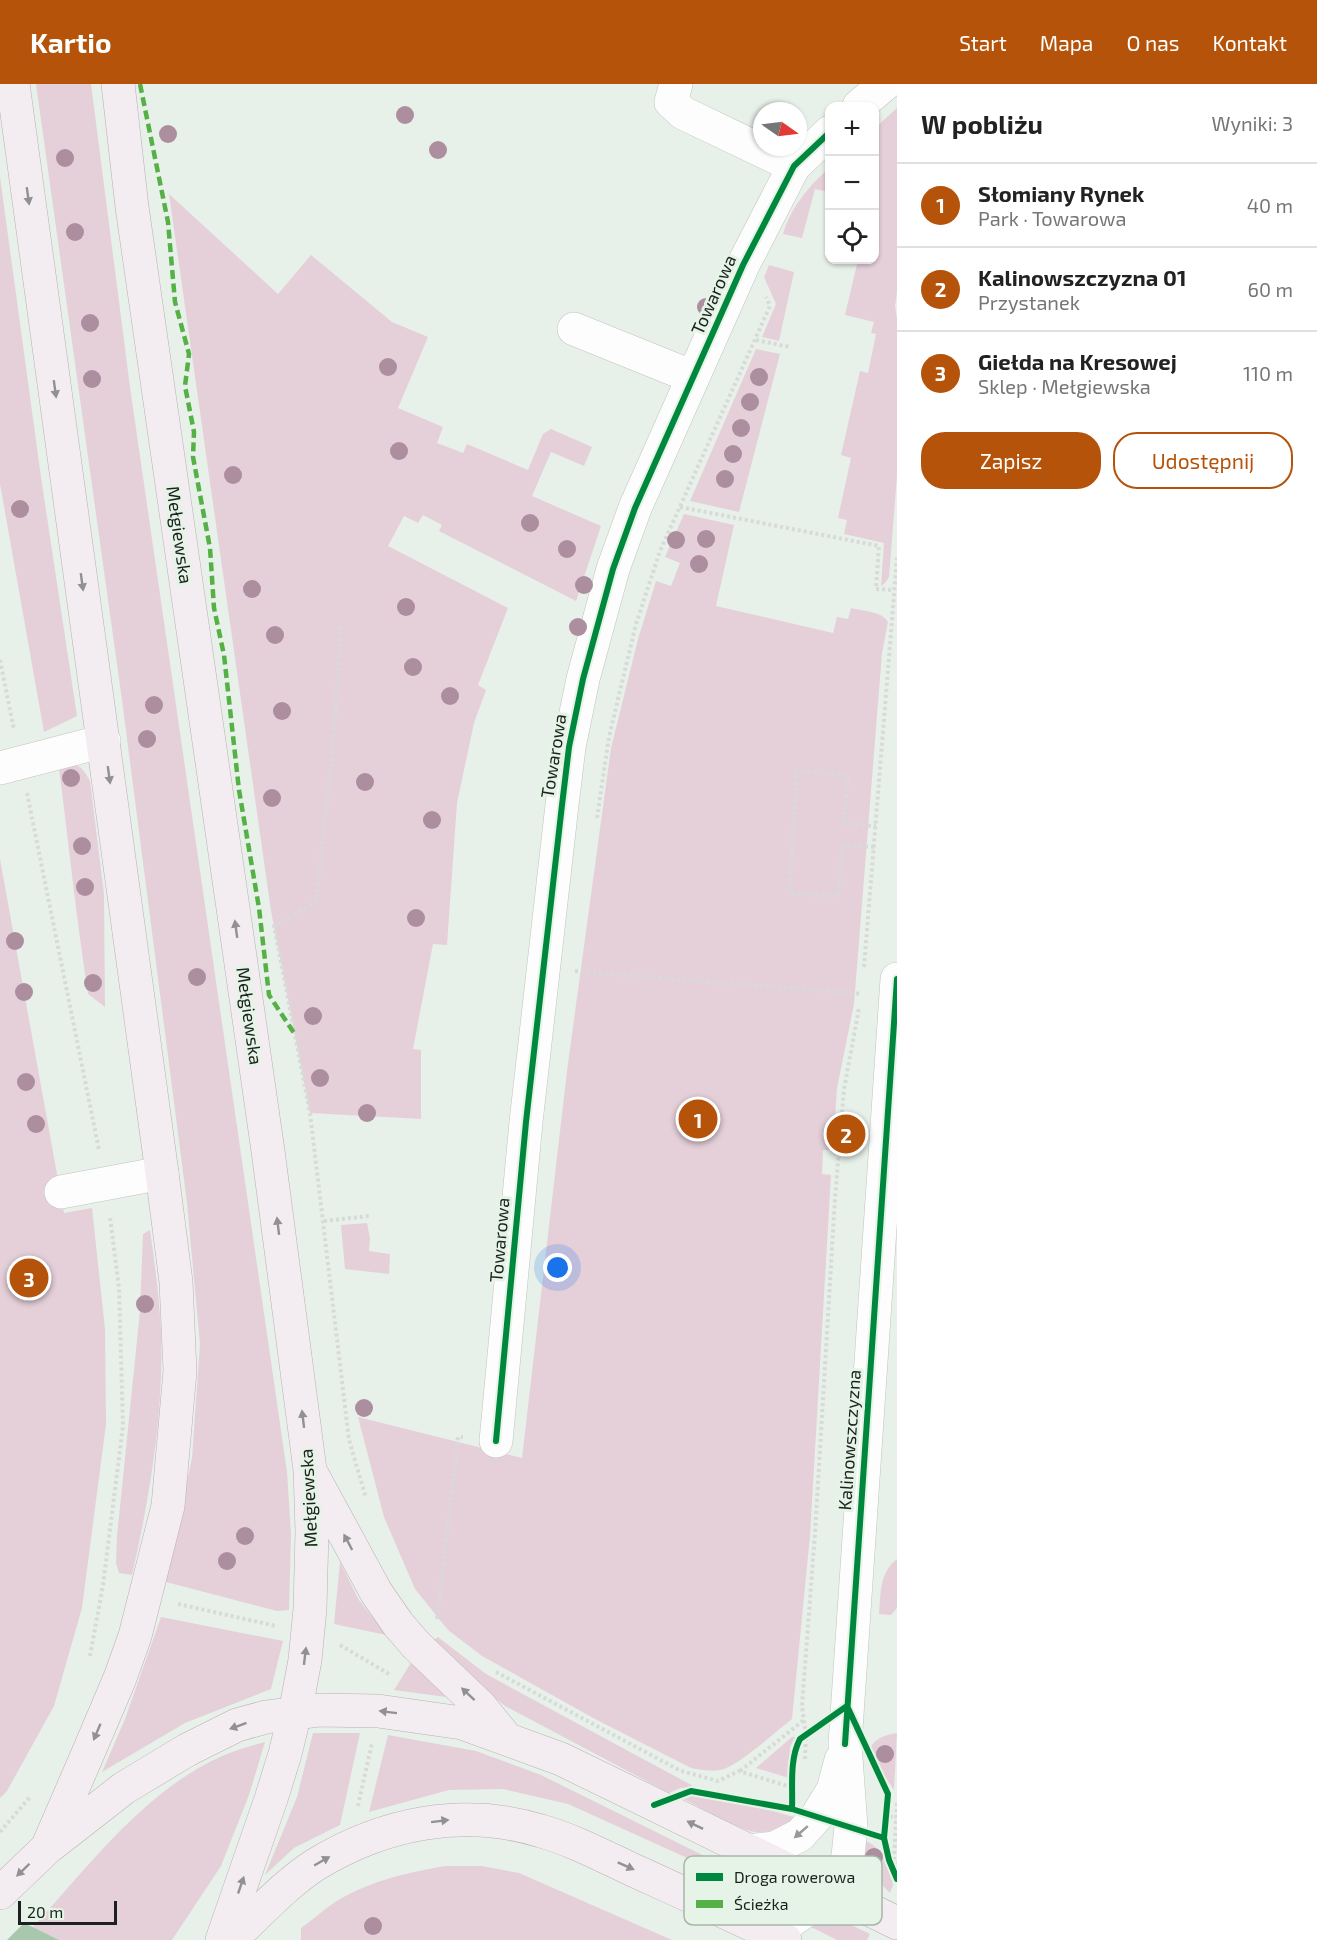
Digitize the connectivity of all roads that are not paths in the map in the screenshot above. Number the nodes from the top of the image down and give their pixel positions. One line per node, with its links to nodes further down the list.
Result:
1 (12, 84): 10 (main road, one-way to 10)
2 (118, 84): 16 (main road, Mełgiewska, one-way to 2)
3 (676, 84): 7 (street)
4 (885, 84): 5 (street)
5 (864, 102)
6 (825, 137): 7 (street, Towarowa)
7 (794, 166): 9 (street, Towarowa)
8 (574, 329): 9 (street)
9 (693, 377): 15 (street, Towarowa)
10 (104, 741): 11 (street); 13 (main road, one-way to 13)
11 (10, 765)
12 (897, 979): 19 (street, Kalinowszczyzna)
13 (162, 1173): 14 (street); 20 (main road, one-way to 20)
14 (61, 1192)
15 (496, 1441)
16 (310, 1470): 17 (main road, Mełgiewska, one-way to 16); 18 (main road, one-way to 16)
17 (295, 1713): 18 (main road, one-way to 17); 20 (main road, one-way to 20); 31 (main road, Mełgiewska, one-way to 17)
18 (506, 1738): 21 (main road, one-way to 18)
19 (824, 1808): 21 (street, one-way to 21); 23 (street, Kalinowszczyzna)
20 (47, 1848): 24 (main road, one-way to 24)
21 (747, 1851): 22 (main road)
22 (757, 1856)
23 (849, 1856)
24 (0, 1893)
25 (684, 1894): 32 (main road, one-way to 25)
26 (882, 1916): 27 (main road)
27 (897, 1923)
28 (753, 1925): 30 (main road, one-way to 30)
29 (793, 1925): 30 (street, Kalinowszczyzna)
30 (779, 1937)
31 (222, 1940)
32 (230, 1940)

